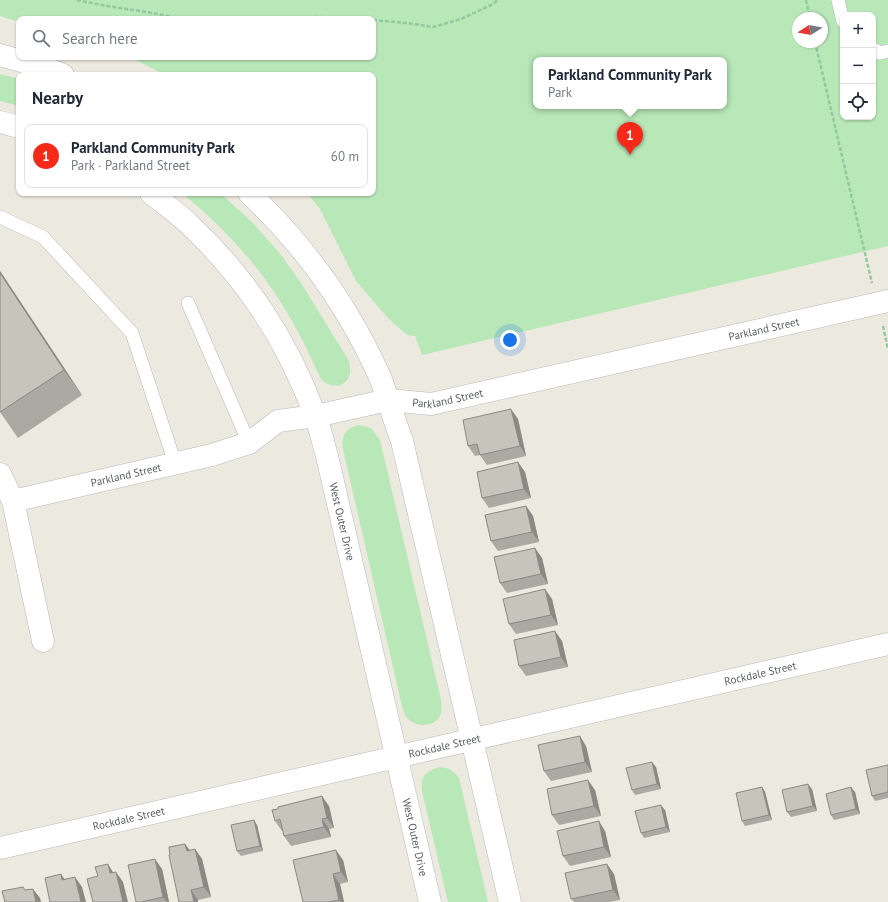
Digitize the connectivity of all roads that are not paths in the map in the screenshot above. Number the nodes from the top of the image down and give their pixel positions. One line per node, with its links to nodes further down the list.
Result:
1 (838, 0): 2 (lane)
2 (841, 12)
3 (876, 51): 4 (lane)
4 (888, 51)
5 (0, 55): 6 (street)
6 (16, 59)
7 (18, 60): 8 (street)
8 (56, 72)
9 (0, 122): 10 (street)
10 (16, 126)
11 (155, 196): 17 (street, West Outer Drive)
12 (253, 196): 16 (street)
13 (0, 218): 19 (lane)
14 (188, 303): 18 (lane)
15 (881, 303): 16 (street, Parkland Street)
16 (388, 400): 17 (street, Parkland Street); 24 (street)
17 (316, 416): 18 (street, Parkland Street); 25 (street, West Outer Drive)
18 (249, 443): 19 (street, Parkland Street)
19 (175, 463): 21 (street, Parkland Street)
20 (0, 474): 21 (street)
21 (13, 501): 22 (street)
22 (43, 640)
23 (888, 644): 24 (street, Rockdale Street)
24 (473, 740): 25 (street, Rockdale Street); 28 (street)
25 (396, 757): 26 (street, Rockdale Street); 27 (street, West Outer Drive)
26 (0, 848)
27 (430, 902)
28 (510, 902)

